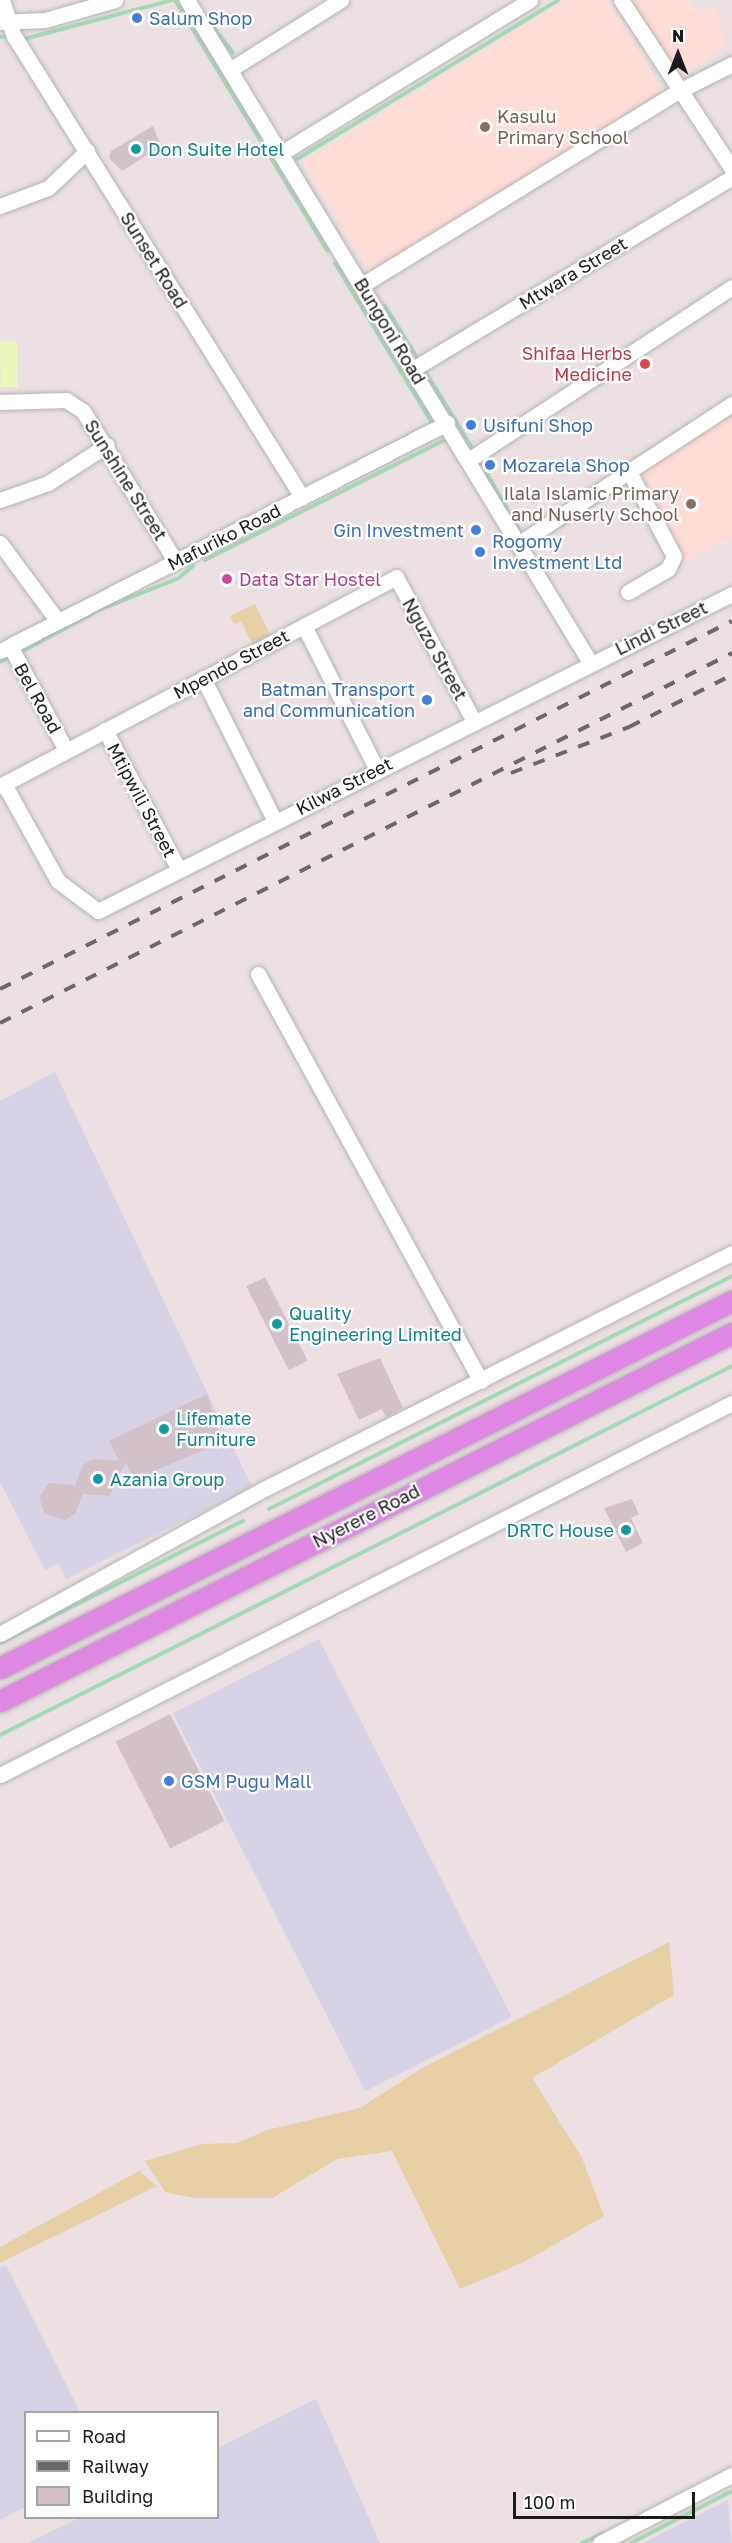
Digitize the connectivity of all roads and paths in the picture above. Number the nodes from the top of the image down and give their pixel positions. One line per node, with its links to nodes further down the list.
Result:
1 (2, 0): 7 (street, Sunset Road)
2 (115, 0): 7 (street)
3 (187, 0): 9 (street, Bungoni Road)
4 (341, 0): 9 (street)
5 (530, 0): 12 (street)
6 (621, 0): 10 (street)
7 (5, 22): 11 (street, Sunset Road)
8 (732, 64): 10 (street)
9 (231, 69): 12 (street, Bungoni Road)
10 (677, 92): 13 (street); 16 (street)
11 (87, 151): 15 (street); 25 (street, Sunset Road)
12 (283, 152): 16 (street, Bungoni Road)
13 (732, 169)
14 (732, 177): 18 (street, Mtwara Street)
15 (0, 206)
16 (362, 285): 18 (street, Bungoni Road)
17 (732, 287): 23 (street)
18 (413, 369): 21 (street, Bungoni Road)
19 (0, 402): 22 (street, Sunshine Street)
20 (732, 404): 24 (street)
21 (447, 423): 23 (street, Bungoni Road); 25 (street, Mafuriko Road)
22 (106, 445): 26 (street); 29 (street, Sunshine Street)
23 (470, 459): 27 (street, Bungoni Road)
24 (628, 470): 27 (street); 31 (street)
25 (302, 497): 29 (street, Mafuriko Road)
26 (0, 500)
27 (521, 542): 36 (street, Bungoni Road)
28 (0, 543): 33 (street)
29 (176, 562): 33 (street, Mafuriko Road)
30 (396, 577): 34 (street, Mpendo Street); 38 (street, Nguzo Street)
31 (628, 592)
32 (732, 594): 36 (street, Lindi Street)
33 (57, 620): 35 (street, Mafuriko Road)
34 (304, 626): 37 (street, Mpendo Street); 41 (street)
35 (5, 649): 40 (street, Bel Road)
36 (591, 664): 38 (street, Kilwa Street)
37 (204, 678): 39 (street, Mpendo Street); 43 (street)
38 (474, 721): 41 (street, Kilwa Street)
39 (105, 730): 40 (street, Mpendo Street); 44 (street, Mtipwili Street)
40 (66, 750): 42 (street, Mpendo Street)
41 (378, 770): 43 (street, Kilwa Street)
42 (2, 785): 44 (street, Kilwa Street)
43 (275, 821): 44 (street, Kilwa Street)
44 (179, 870)
45 (258, 974): 49 (street)
46 (732, 1253): 49 (street)
47 (732, 1301): 52 (highway, Nyerere Road)
48 (732, 1333): 53 (highway, Nyerere Road)
49 (481, 1381): 51 (street)
50 (732, 1403): 54 (street)
51 (0, 1634)
52 (0, 1668)
53 (0, 1701)
54 (0, 1775)
55 (732, 2475): 56 (street)
56 (600, 2543)

